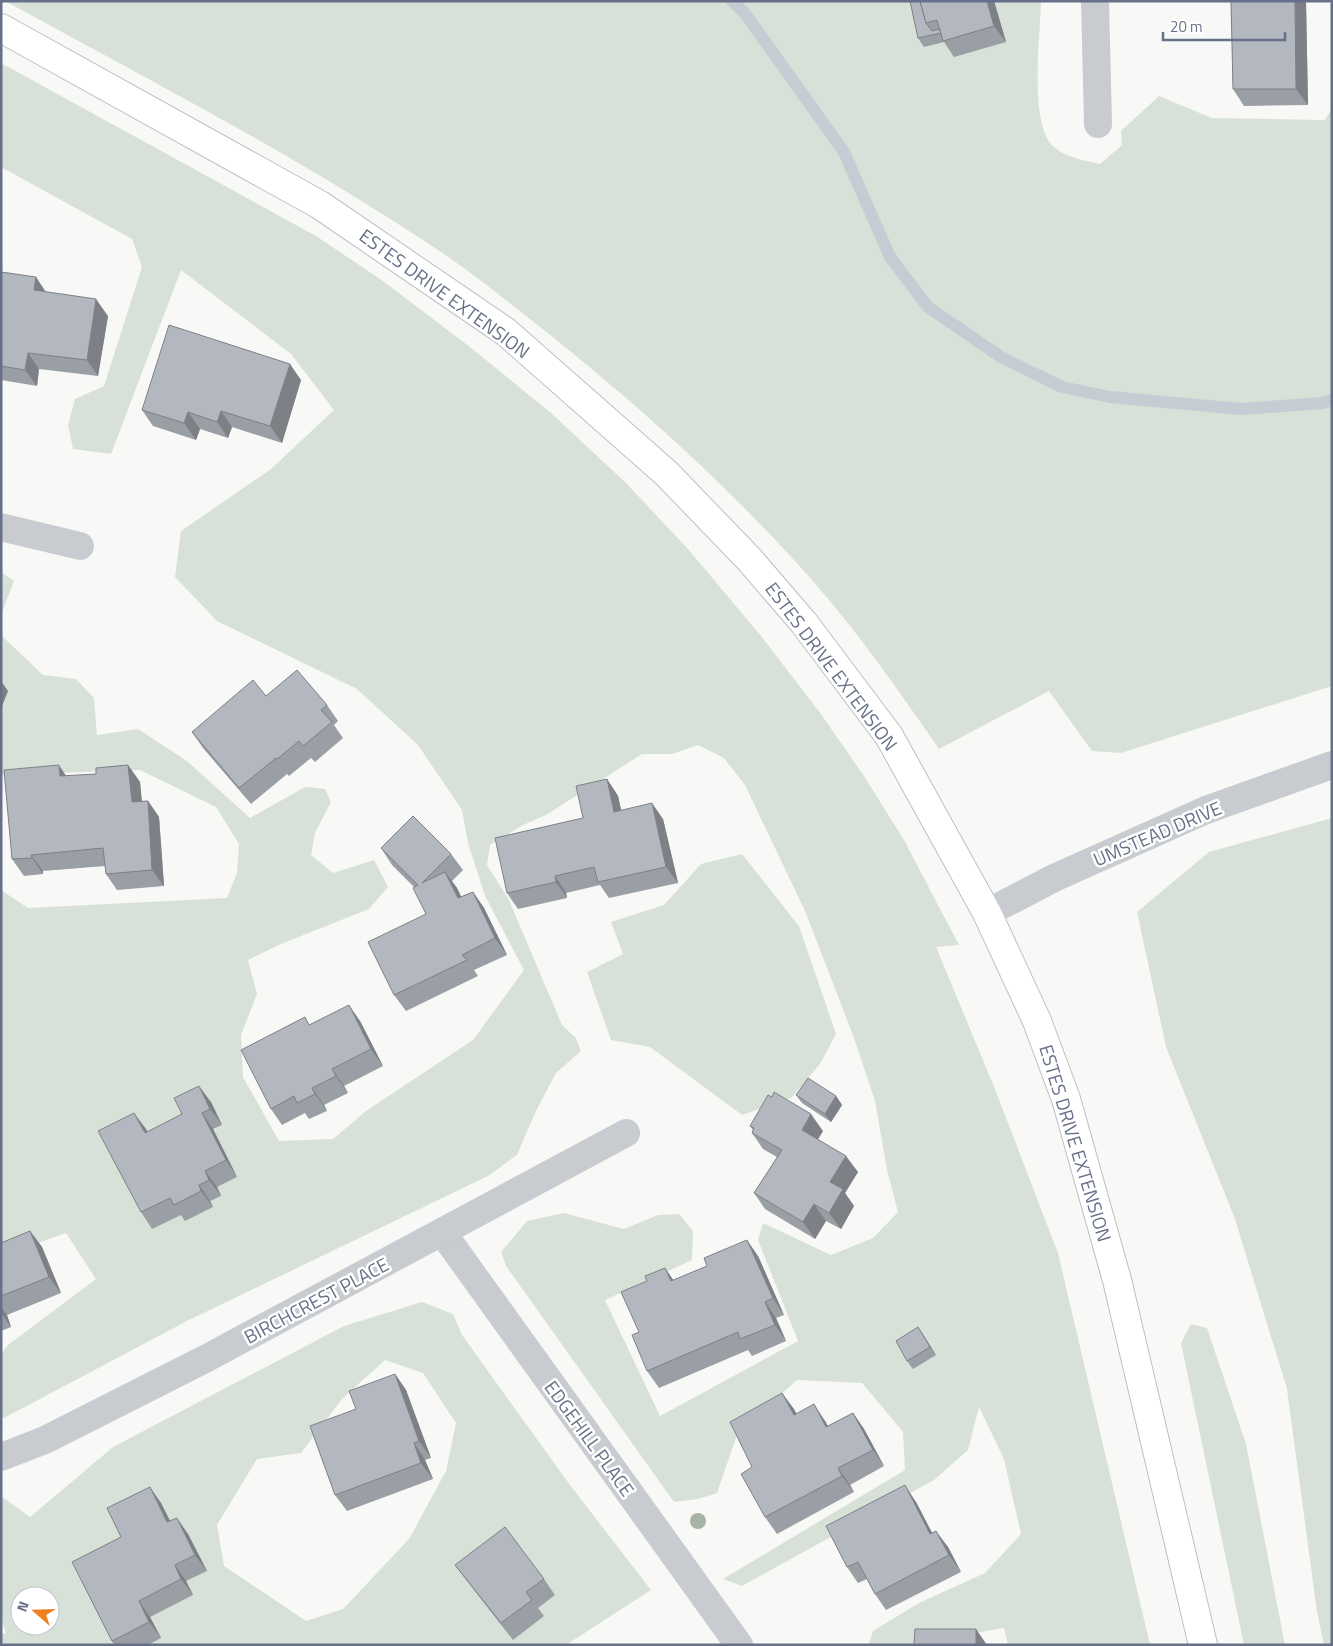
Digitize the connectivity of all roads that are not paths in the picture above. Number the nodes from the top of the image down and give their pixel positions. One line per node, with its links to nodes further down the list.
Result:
1 (1095, 1): 3 (street)
2 (1, 28): 7 (main road, ESTES DRIVE EXTENSION)
3 (1098, 124)
4 (1, 527): 5 (street)
5 (80, 546)
6 (1332, 765): 7 (street, UMSTEAD DRIVE)
7 (987, 912): 12 (main road, ESTES DRIVE EXTENSION)
8 (626, 1133): 9 (street, BIRCHCREST PLACE)
9 (442, 1232): 10 (street, BIRCHCREST PLACE); 11 (street, EDGEHILL PLACE)
10 (1, 1457)
11 (739, 1645)
12 (1203, 1645)

